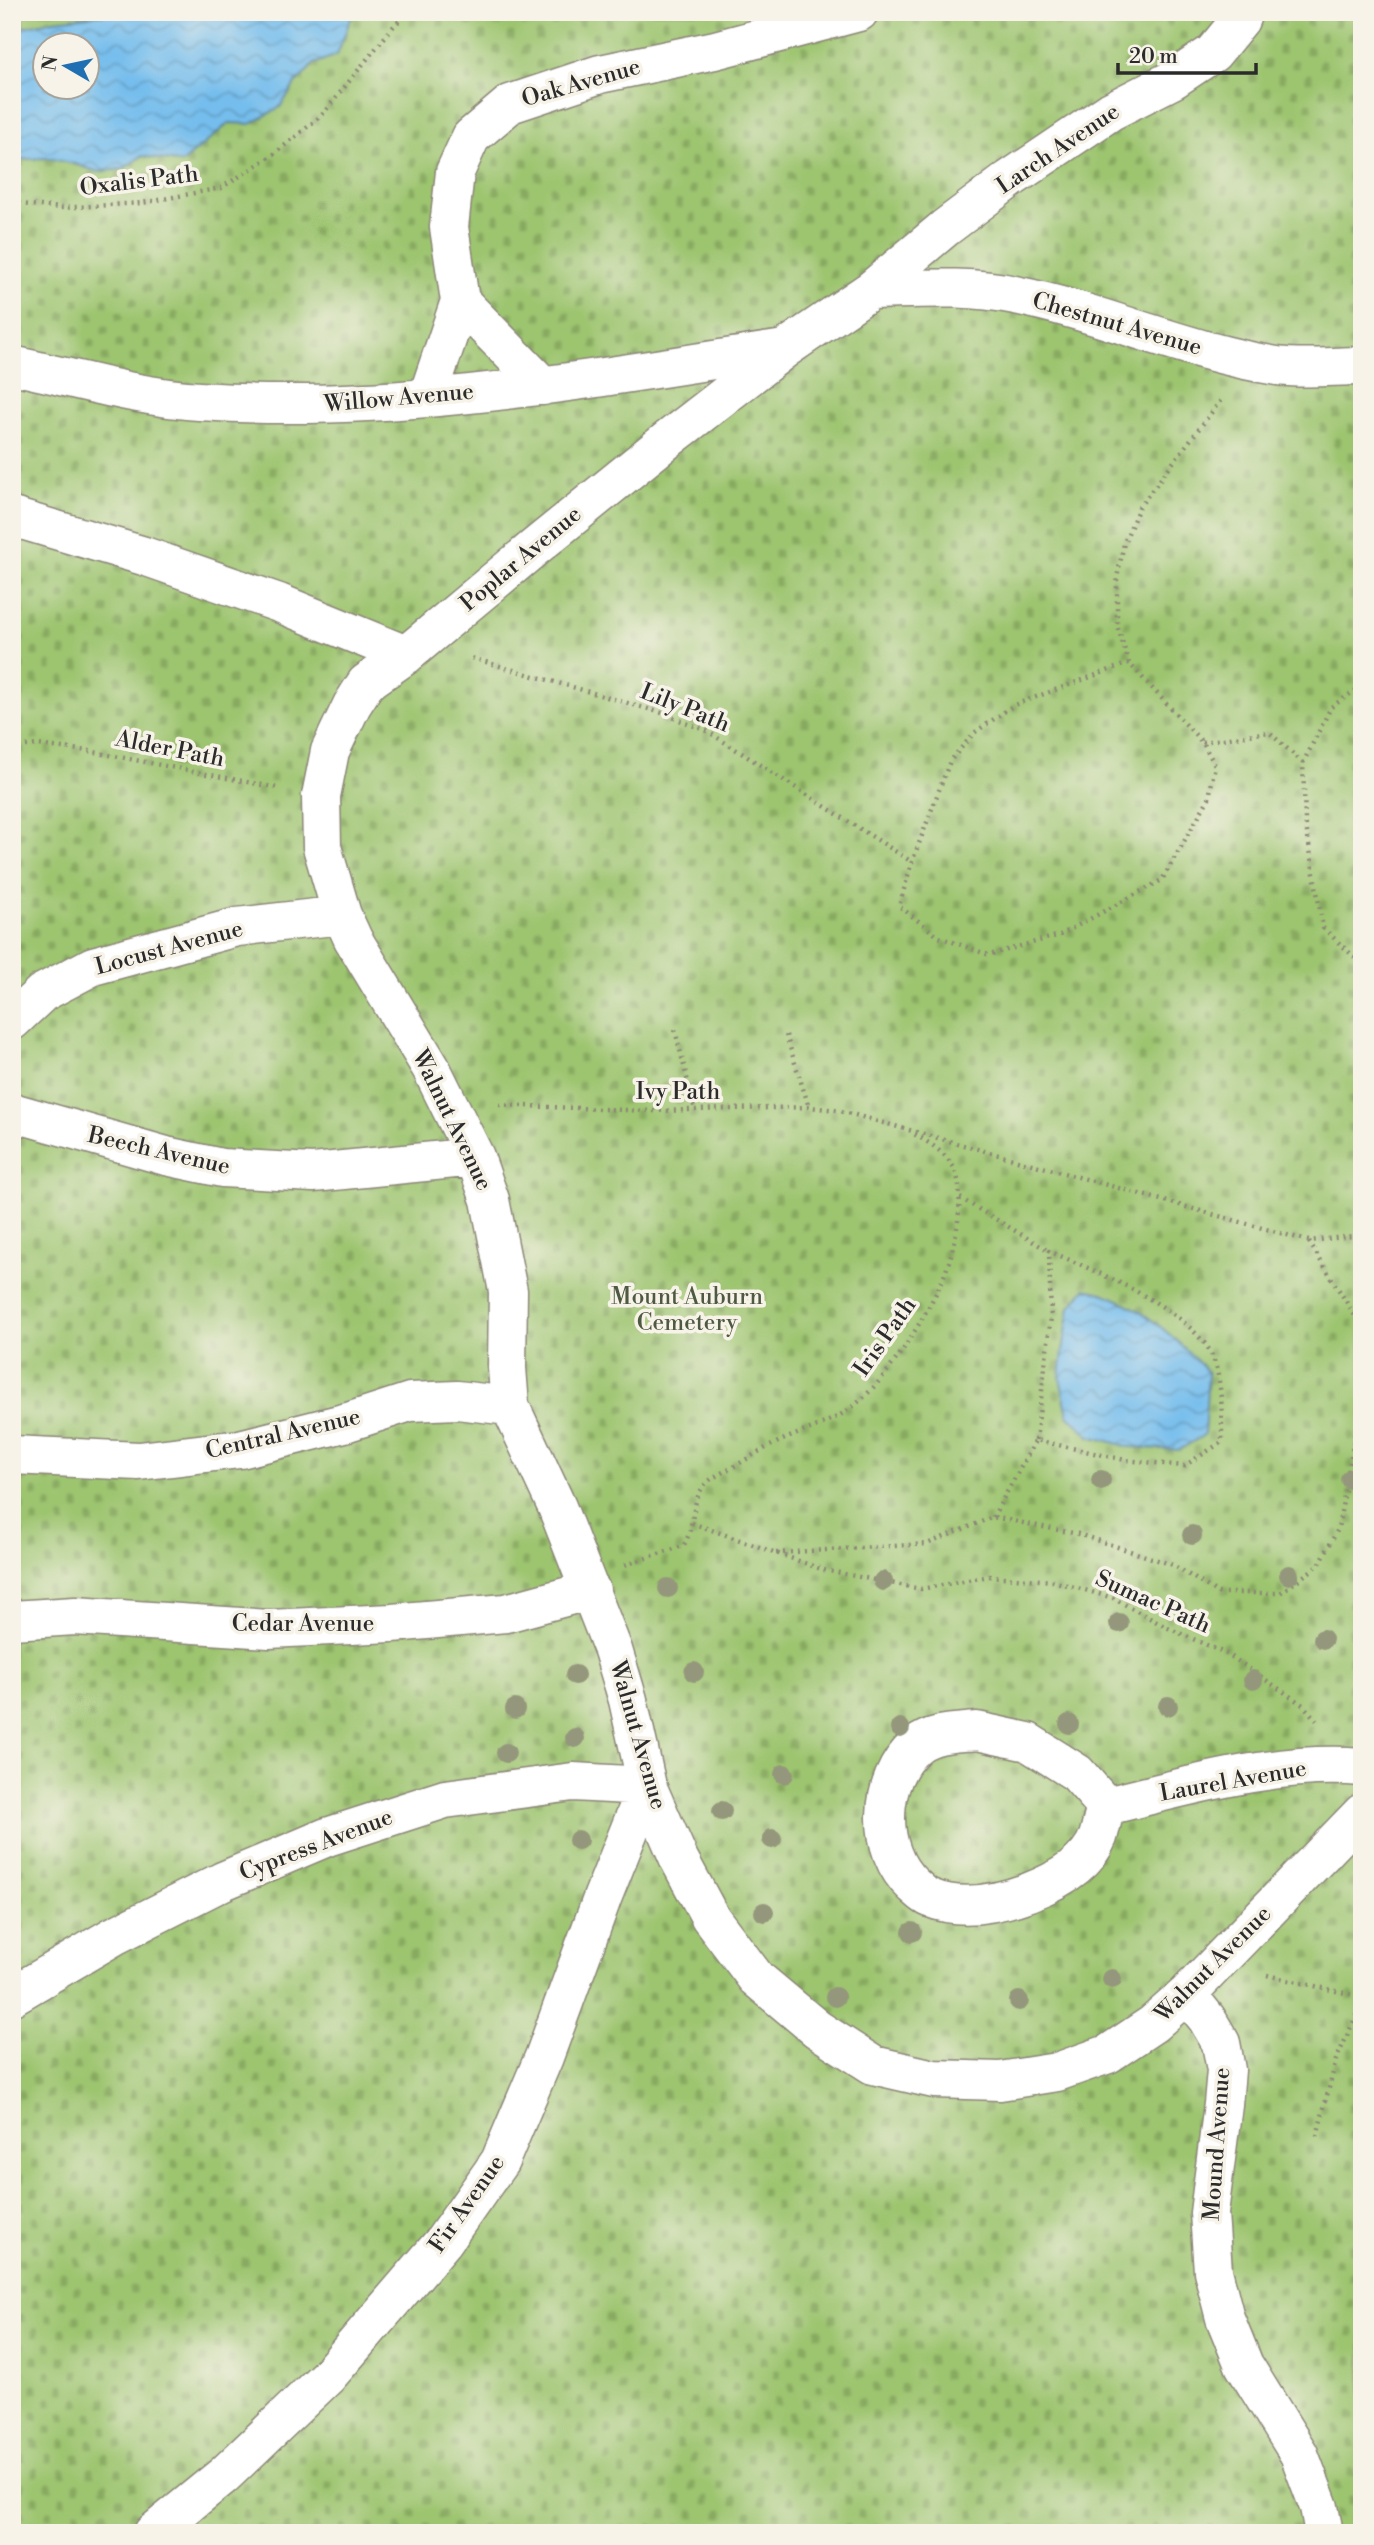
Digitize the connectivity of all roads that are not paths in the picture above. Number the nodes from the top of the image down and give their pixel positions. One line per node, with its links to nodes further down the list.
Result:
1 (859, 12): 4 (lane, Oak Avenue)
2 (1243, 12): 3 (lane, Larch Avenue)
3 (871, 290): 5 (lane, Poplar Avenue); 7 (lane, Chestnut Avenue)
4 (460, 301): 8 (lane); 9 (lane)
5 (786, 348): 8 (lane, Willow Avenue); 11 (lane, Poplar Avenue)
6 (12, 365): 9 (lane, Willow Avenue)
7 (1362, 366)
8 (543, 386): 9 (lane, Willow Avenue)
9 (428, 396)
10 (12, 517): 11 (lane)
11 (413, 649): 12 (lane, Poplar Avenue)
12 (342, 915): 13 (lane, Locust Avenue); 15 (lane, Walnut Avenue)
13 (12, 1021)
14 (12, 1112): 15 (lane, Beech Avenue)
15 (475, 1157): 16 (lane, Walnut Avenue)
16 (510, 1406): 17 (lane, Central Avenue); 18 (lane, Walnut Avenue)
17 (12, 1455)
18 (588, 1584): 19 (lane, Cedar Avenue); 21 (lane, Walnut Avenue)
19 (12, 1620)
20 (1360, 1767): 22 (lane, Laurel Avenue)
21 (647, 1786): 24 (lane, Walnut Avenue); 25 (lane, Cypress Avenue); 26 (lane, Fir Avenue)
22 (1106, 1805): 22 (lane)
23 (1362, 1813): 24 (lane, Walnut Avenue)
24 (1187, 1994): 27 (lane, Mound Avenue)
25 (12, 1996)
26 (153, 2533)
27 (1324, 2533)

